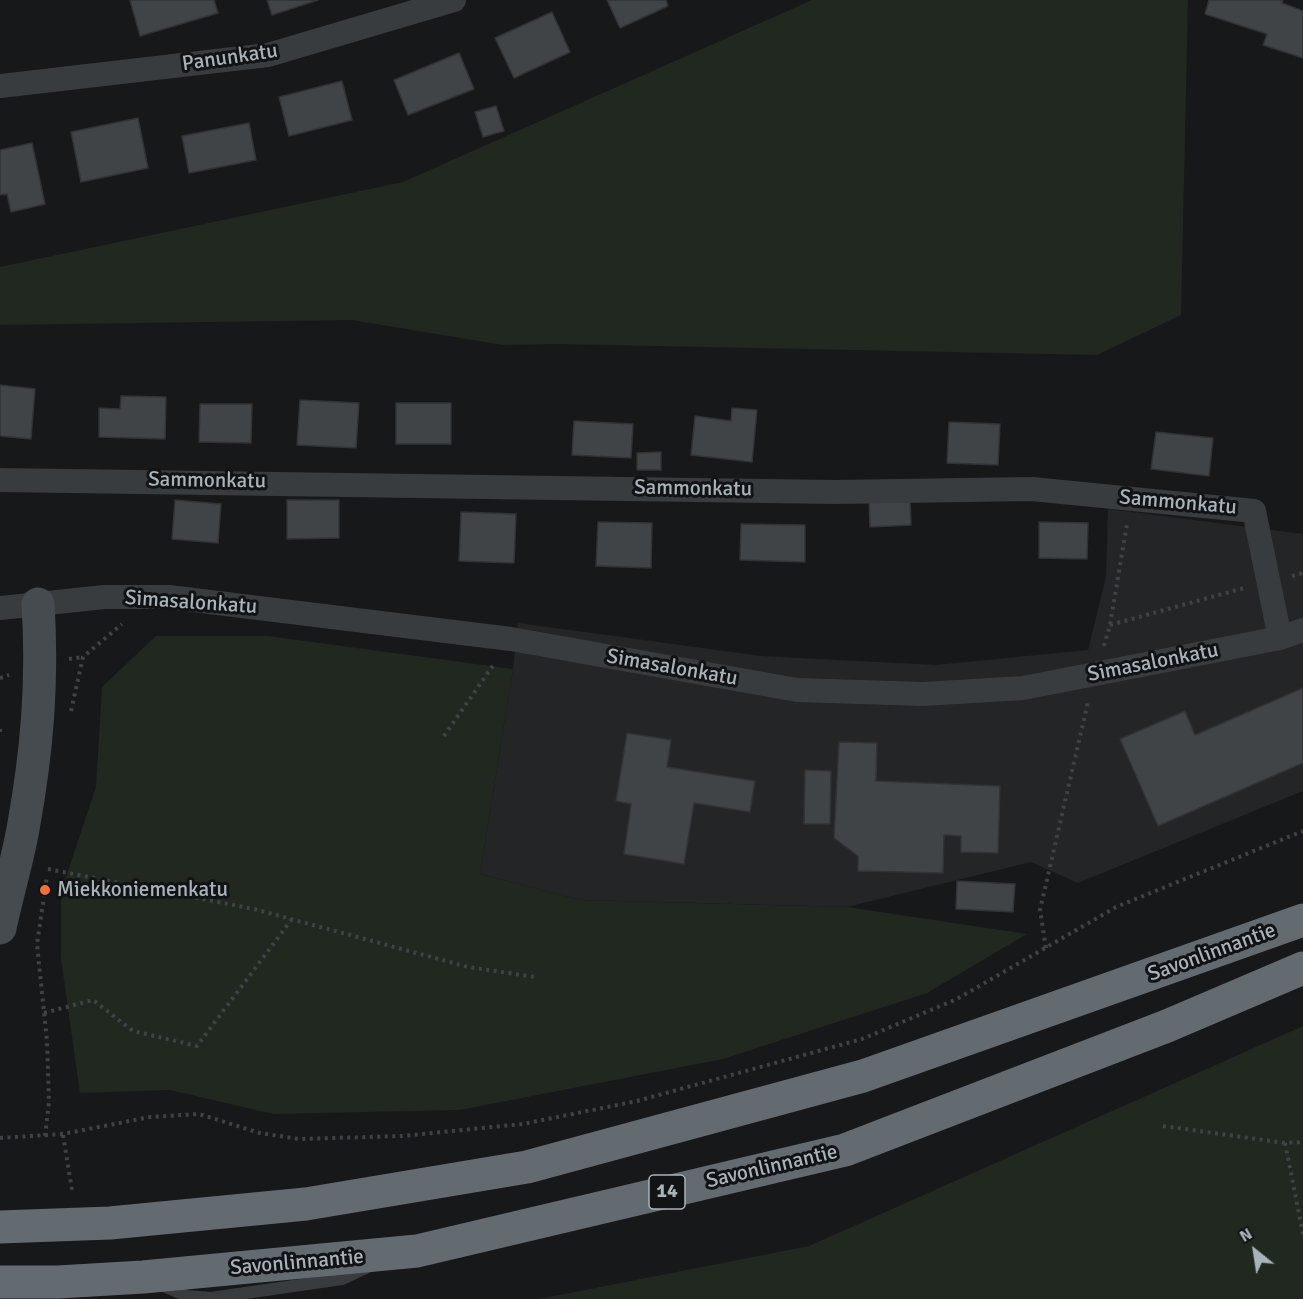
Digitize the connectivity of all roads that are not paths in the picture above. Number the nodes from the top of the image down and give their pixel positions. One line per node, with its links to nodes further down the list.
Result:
1 (454, 0): 2 (street, Panunkatu)
2 (0, 86)
3 (0, 480): 6 (street, Sammonkatu)
4 (38, 604): 5 (street, Simasalonkatu); 6 (street, Simasalonkatu); 7 (street)
5 (0, 608)
6 (1292, 634)
7 (2, 913)
8 (1303, 920): 10 (highway, Savonlinnantie)
9 (1303, 968): 11 (highway, Savonlinnantie / 14)
10 (0, 1227)
11 (3, 1283)

